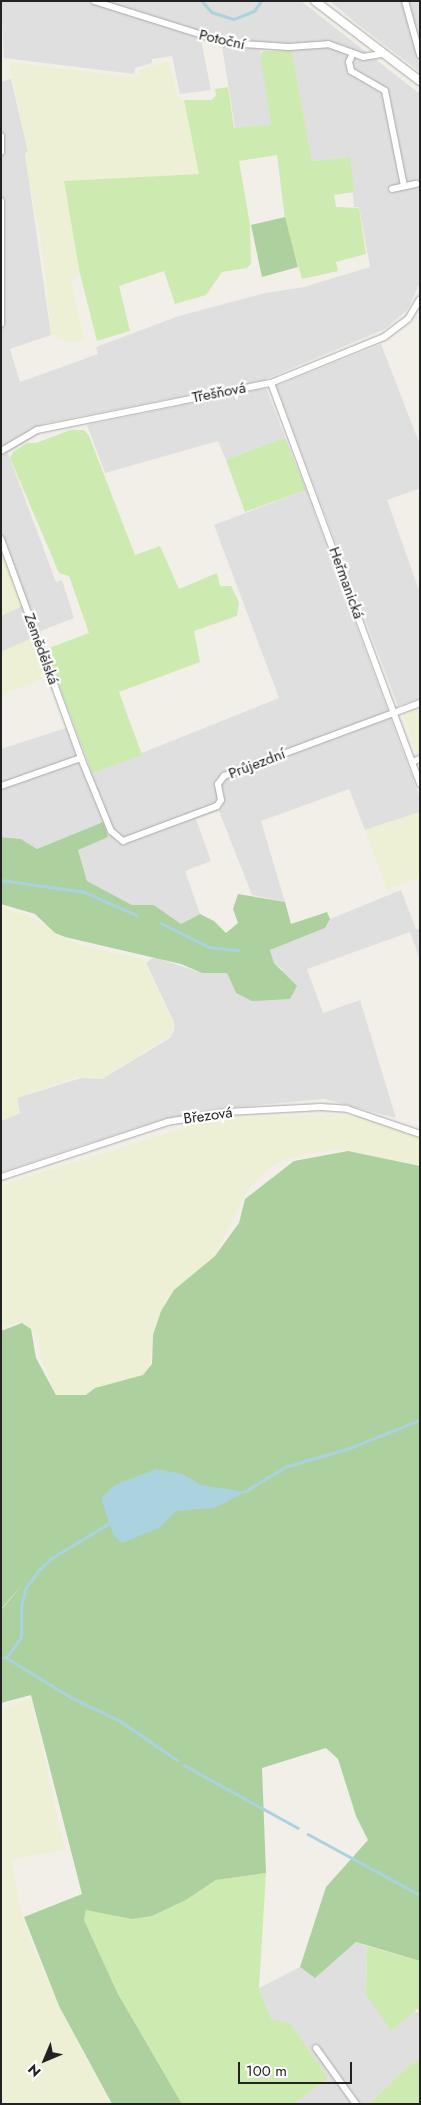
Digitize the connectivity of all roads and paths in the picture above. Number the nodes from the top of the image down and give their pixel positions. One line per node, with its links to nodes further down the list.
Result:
1 (94, 1): 4 (street, Potoční)
2 (315, 1): 5 (street)
3 (405, 1): 6 (street)
4 (353, 53): 5 (street, Potoční); 11 (street)
5 (382, 54): 7 (street)
6 (420, 55)
7 (419, 79)
8 (1, 136): 9 (street)
9 (1, 152)
10 (416, 184): 11 (street)
11 (404, 186): 12 (street)
12 (392, 189)
13 (1, 201): 15 (street)
14 (420, 299): 16 (street, Třešňová)
15 (1, 324)
16 (271, 382): 17 (street, Třešňová); 20 (street, Heřmanická)
17 (1, 451)
18 (1, 539): 21 (street, Zemědělská)
19 (420, 703): 20 (street, Průjezdní)
20 (394, 713): 21 (street, Průjezdní); 23 (street, Heřmanická)
21 (81, 758): 25 (street)
22 (420, 759): 23 (street)
23 (412, 762): 24 (street, Heřmanická)
24 (420, 784)
25 (1, 786)
26 (420, 1134): 27 (street, Březová)
27 (1, 1177)
28 (316, 2048): 29 (street)
29 (356, 2104)

